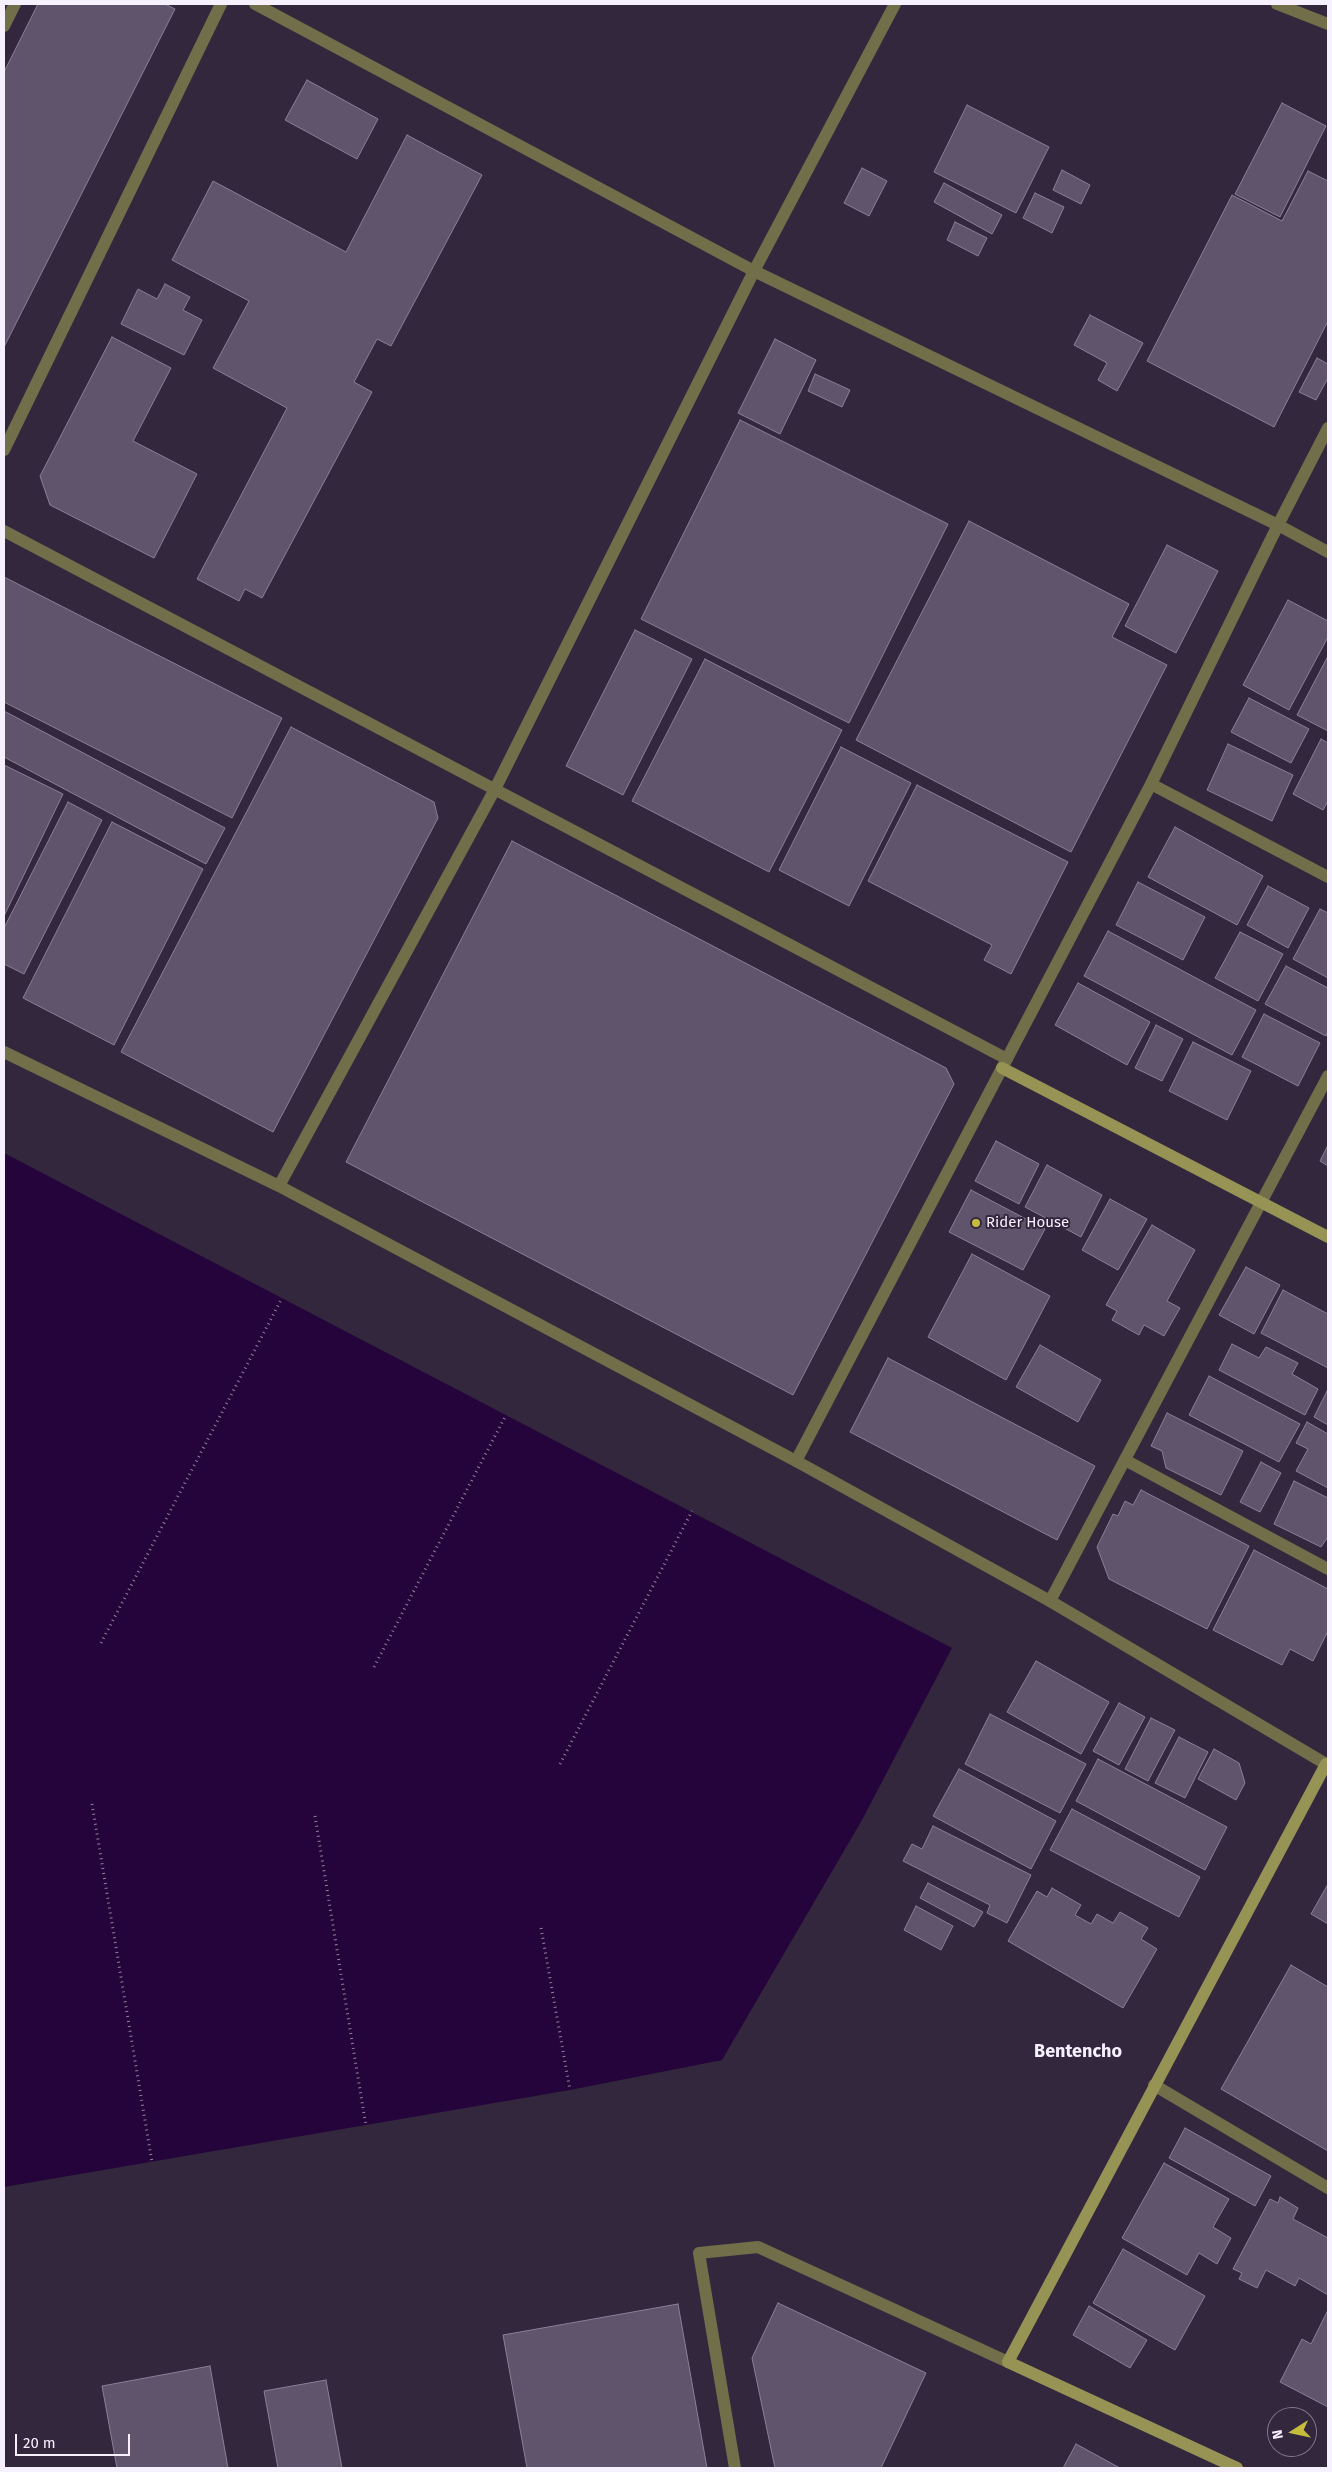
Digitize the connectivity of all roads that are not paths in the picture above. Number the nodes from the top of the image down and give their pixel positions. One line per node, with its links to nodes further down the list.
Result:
1 (15, 4): 7 (street)
2 (221, 4): 10 (street)
3 (255, 4): 8 (street)
4 (895, 4): 8 (street)
5 (1277, 4): 6 (street)
6 (1328, 24)
7 (4, 26)
8 (754, 271): 11 (street); 15 (street)
9 (1328, 428): 11 (street)
10 (4, 450)
11 (1278, 525): 13 (street); 14 (street)
12 (4, 531): 15 (street)
13 (1328, 552)
14 (1151, 784): 16 (street); 18 (street)
15 (495, 789): 18 (street); 20 (street)
16 (1328, 877)
17 (4, 1052): 20 (street)
18 (1004, 1063): 21 (street); 24 (street)
19 (1328, 1076): 21 (street)
20 (279, 1186): 24 (street)
21 (1262, 1203): 22 (street); 23 (street)
22 (1328, 1237)
23 (1125, 1460): 25 (street); 26 (street)
24 (796, 1461): 26 (street)
25 (1328, 1569)
26 (1050, 1601): 27 (street)
27 (1328, 1763): 28 (street)
28 (1154, 2085): 29 (street); 30 (street)
29 (1328, 2188)
30 (1008, 2362): 31 (street); 32 (street)
31 (735, 2468)
32 (1238, 2468)

